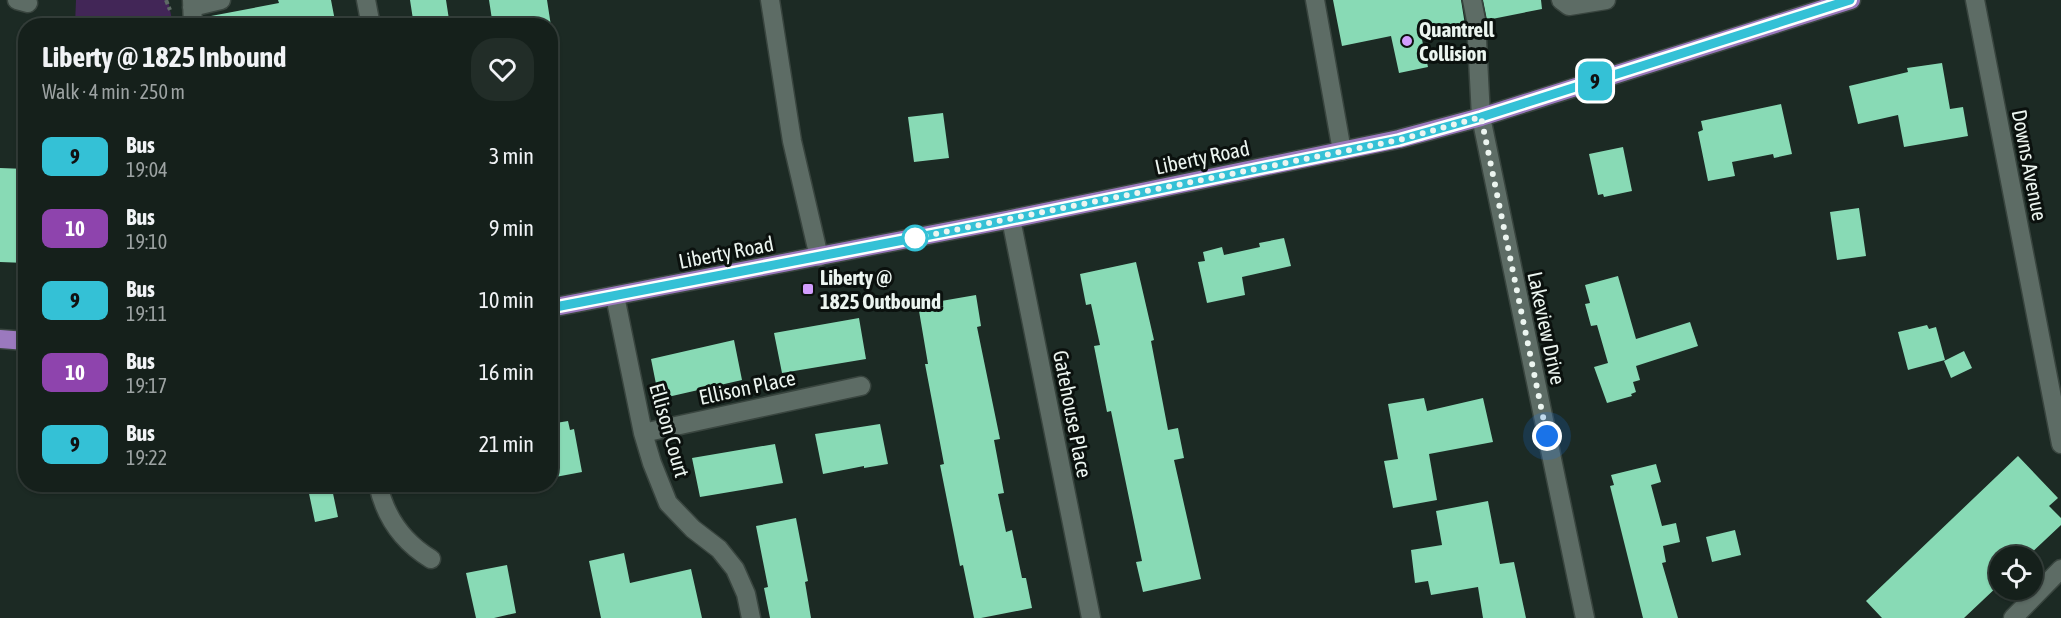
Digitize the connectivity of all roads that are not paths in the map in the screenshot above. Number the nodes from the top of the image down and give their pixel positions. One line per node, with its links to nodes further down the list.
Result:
1 (221, 0): 10 (street)
2 (366, 0): 12 (street)
3 (770, 0): 16 (street)
4 (1315, 0): 14 (street)
5 (1472, 0): 13 (street, Lakeview Drive)
6 (1561, 0): 7 (street)
7 (1606, 0)
8 (1851, 0): 13 (main road, Liberty Road)
9 (1975, 0): 23 (street, Downs Avenue)
10 (192, 3): 11 (street)
11 (193, 18)
12 (369, 18)
13 (1481, 117): 14 (main road, Liberty Road); 29 (street, Lakeview Drive)
14 (1342, 151): 15 (main road, Liberty Road)
15 (1011, 219): 16 (main road, Liberty Road); 28 (street, Gatehouse Place)
16 (819, 256): 17 (main road, Liberty Road)
17 (615, 296): 18 (main road, Liberty Road); 22 (street, Ellison Court)
18 (558, 307)
19 (0, 339): 20 (main road)
20 (18, 340)
21 (861, 386): 22 (street, Ellison Place)
22 (643, 433): 27 (street, Ellison Court)
23 (2061, 444)
24 (381, 492): 25 (street)
25 (431, 559)
26 (2061, 569): 30 (street)
27 (751, 618)
28 (1091, 618)
29 (1585, 618)
30 (2013, 618)

